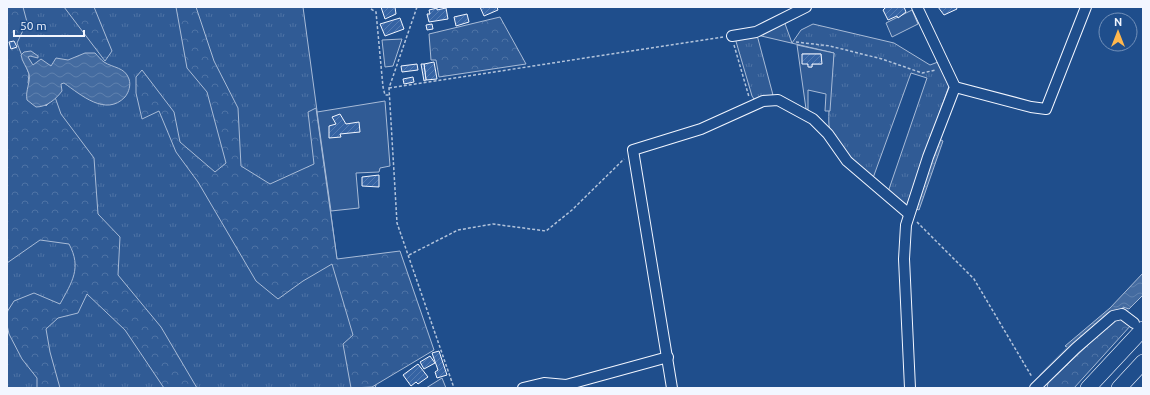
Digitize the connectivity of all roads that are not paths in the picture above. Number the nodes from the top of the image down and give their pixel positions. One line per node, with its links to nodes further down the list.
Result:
1 (806, 7): 4 (street)
2 (916, 7): 5 (street)
3 (1086, 7): 5 (street)
4 (732, 36)
5 (955, 88): 6 (street)
6 (909, 214): 8 (street); 13 (street)
7 (1138, 326): 10 (street); 14 (highway)
8 (668, 357): 11 (street); 12 (street)
9 (1143, 362): 15 (highway)
10 (1037, 387)
11 (523, 388)
12 (672, 388)
13 (910, 388)
14 (1088, 388)
15 (1119, 388)

